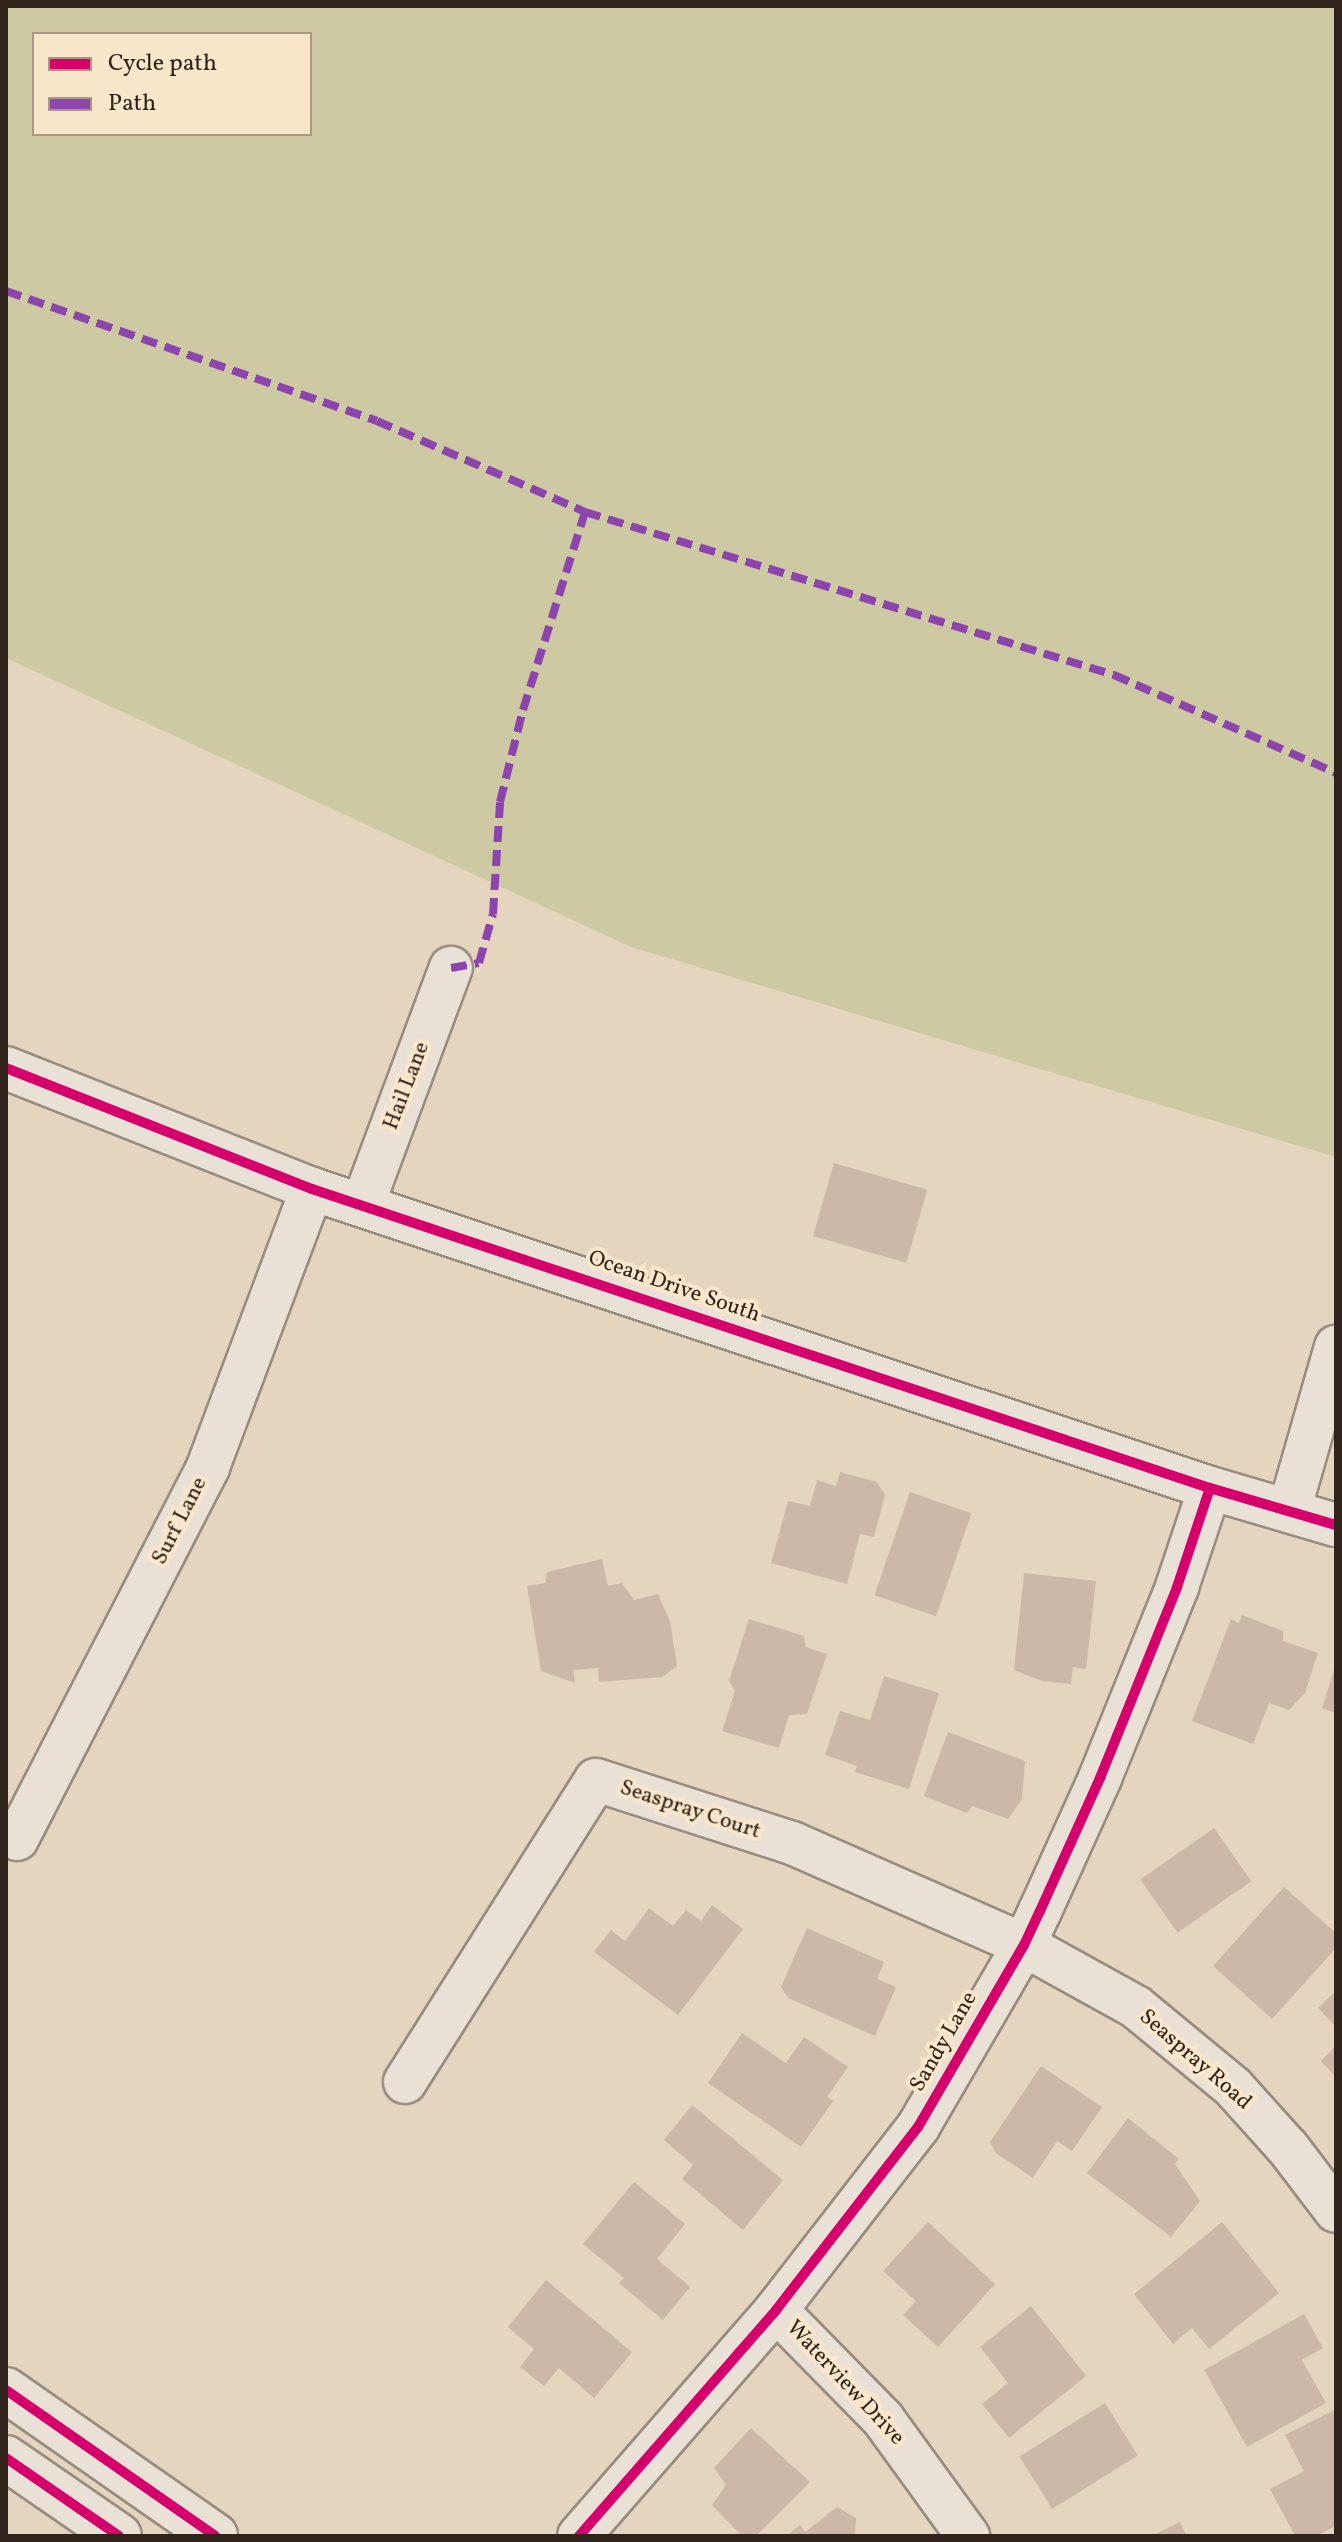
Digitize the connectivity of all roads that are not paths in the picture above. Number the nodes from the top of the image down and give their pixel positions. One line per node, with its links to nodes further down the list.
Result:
1 (451, 968): 4 (street, Hail Lane)
2 (6, 1068): 3 (street, Ocean Drive South)
3 (312, 1189): 4 (street, Ocean Drive South); 9 (street, Surf Lane)
4 (363, 1204): 6 (street, Ocean Drive South)
5 (1336, 1347): 7 (street)
6 (1210, 1488): 7 (street, Ocean Drive South); 10 (street, Sandy Lane)
7 (1289, 1511): 8 (street, Ocean Drive South)
8 (1336, 1525)
9 (17, 1839)
10 (1024, 1945): 11 (street, Seaspray Court); 12 (street, Seaspray Road); 13 (street, Sandy Lane)
11 (405, 2082)
12 (1336, 2211)
13 (776, 2310): 18 (street, Sandy Lane); 19 (street, Waterview Drive)
14 (6, 2390): 17 (street)
15 (6, 2458): 16 (street)
16 (119, 2536)
17 (215, 2536)
18 (579, 2536)
19 (968, 2536)

